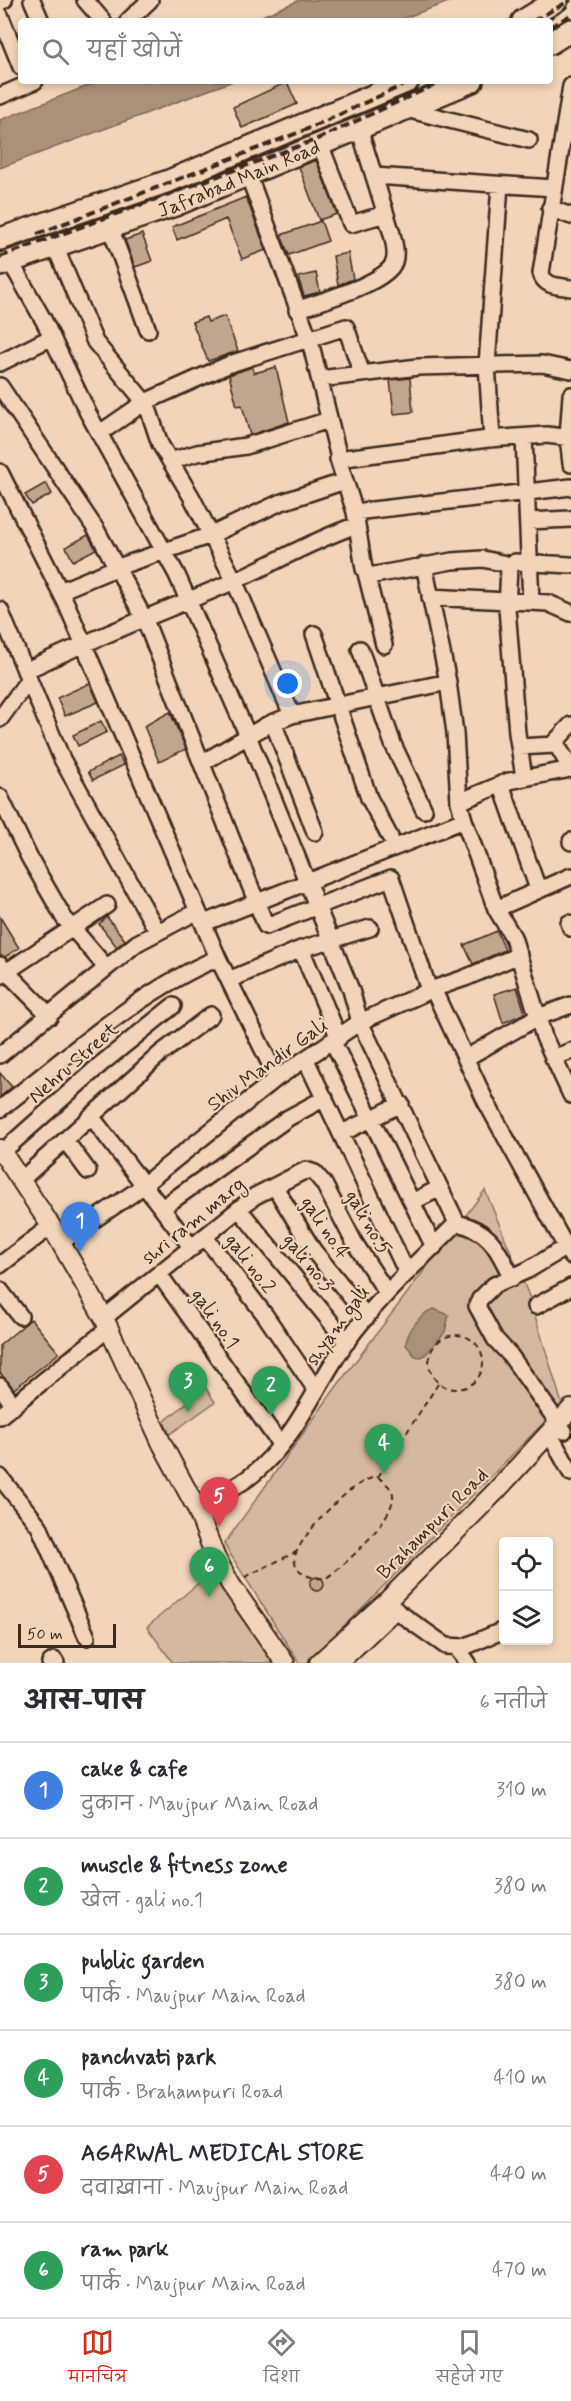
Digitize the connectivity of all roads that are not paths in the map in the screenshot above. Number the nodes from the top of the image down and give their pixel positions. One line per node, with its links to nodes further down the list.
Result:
1 (32, 0): 6 (street)
2 (85, 0): 7 (street)
3 (150, 0): 8 (street)
4 (557, 0): 9 (main road)
5 (0, 15): 12 (street)
6 (40, 18)
7 (100, 18)
8 (131, 18)
9 (528, 18)
10 (571, 30): 11 (main road)
11 (553, 41)
12 (18, 60)
13 (26, 84): 17 (street)
14 (401, 84): 31 (main road, Jafrabad Main Road)
15 (465, 84): 18 (main road, Jafrabad Main Road)
16 (571, 86): 20 (street)
17 (0, 96)
18 (406, 109): 19 (main road, Jafrabad Main Road); 21 (street)
19 (359, 128): 22 (main road, Jafrabad Main Road); 24 (street)
20 (567, 130): 26 (street)
21 (529, 140)
22 (320, 144): 23 (main road, Jafrabad Main Road); 28 (street)
23 (248, 174): 30 (main road, Jafrabad Main Road); 35 (street)
24 (374, 176): 25 (street); 28 (street)
25 (500, 185): 26 (street); 40 (street)
26 (554, 188): 27 (street)
27 (550, 208): 29 (street); 34 (street)
28 (386, 214): 35 (street)
29 (571, 216)
30 (110, 227): 32 (main road, Jafrabad Main Road); 36 (street)
31 (0, 239)
32 (55, 246): 33 (main road, Jafrabad Main Road); 46 (street)
33 (5, 263): 37 (street)
34 (571, 288)
35 (297, 310): 38 (street)
36 (148, 330)
37 (52, 337): 39 (street); 49 (street)
38 (309, 337): 42 (street); 43 (street); 46 (street)
39 (0, 363)
40 (487, 365): 41 (street); 42 (street); 52 (street)
41 (571, 370)
42 (362, 374): 43 (street)
43 (320, 379): 48 (street)
44 (0, 386): 70 (street)
45 (571, 395): 47 (street)
46 (145, 402): 49 (street); 54 (street)
47 (571, 411): 51 (street)
48 (329, 420): 53 (street); 54 (street)
49 (100, 433): 65 (street)
50 (524, 437): 51 (street); 52 (street); 59 (street)
51 (569, 437): 55 (street)
52 (492, 439): 53 (street)
53 (339, 458): 57 (street)
54 (170, 460): 64 (street)
55 (571, 464)
56 (0, 472): 60 (street)
57 (345, 481): 61 (street); 64 (street)
58 (571, 487): 59 (street)
59 (526, 490): 61 (street); 63 (street)
60 (6, 496): 73 (street)
61 (356, 519): 71 (street); 72 (street)
62 (571, 519): 63 (street)
63 (528, 521): 66 (street)
64 (211, 535): 65 (street); 72 (street)
65 (163, 551): 70 (street); 75 (street)
66 (531, 562): 68 (street); 69 (street); 77 (street)
67 (424, 565): 68 (street); 71 (street); 74 (street)
68 (511, 565): 76 (street)
69 (571, 565)
70 (118, 567): 73 (street); 80 (street)
71 (366, 573): 83 (street)
72 (234, 580): 75 (street); 89 (street)
73 (60, 591): 82 (street)
74 (430, 597): 76 (street); 86 (street)
75 (188, 599): 80 (street); 93 (street)
76 (507, 600): 77 (street); 95 (street)
77 (531, 602): 79 (street)
78 (0, 610): 85 (street)
79 (571, 613)
80 (145, 620): 82 (street); 96 (street)
81 (314, 634): 88 (street)
82 (82, 644): 85 (street); 113 (street)
83 (384, 645)
84 (360, 649): 87 (street)
85 (27, 675): 90 (street); 116 (street)
86 (448, 682): 87 (street); 101 (street)
87 (376, 695): 88 (street); 102 (street)
88 (338, 704): 89 (street); 105 (street)
89 (292, 715): 91 (street)
90 (0, 719)
91 (273, 722): 93 (street); 104 (street)
92 (571, 725): 94 (street)
93 (248, 736): 96 (street); 107 (street)
94 (555, 745): 95 (street); 97 (street)
95 (519, 747): 98 (street)
96 (202, 763): 109 (street)
97 (571, 769): 98 (street)
98 (524, 777): 99 (street)
99 (501, 784): 101 (street); 108 (street)
100 (0, 797): 114 (street)
101 (459, 802): 103 (street)
102 (424, 810)
103 (464, 820): 107 (street); 112 (street)
104 (315, 832)
105 (390, 837)
106 (571, 876): 108 (street)
107 (307, 881): 109 (street); 111 (street)
108 (538, 889): 112 (street)
109 (257, 902): 111 (street); 113 (street)
110 (107, 905): 114 (street)
111 (317, 906): 117 (street); 124 (street)
112 (496, 909): 119 (street)
113 (201, 917): 116 (street); 120 (street)
114 (72, 927): 121 (street); 122 (street)
115 (370, 928): 117 (street)
116 (157, 931): 121 (street)
117 (331, 940): 118 (street); 130 (street)
118 (301, 949): 123 (street); 131 (street)
119 (519, 955): 124 (street, Shiv Mandir Gali); 129 (street)
120 (218, 958): 123 (street); 141 (street)
121 (105, 966): 128 (street)
122 (2, 971): 128 (street)
123 (229, 980): 137 (street)
124 (431, 989): 130 (street, Shiv Mandir Gali); 134 (street)
125 (571, 1005): 129 (street)
126 (174, 1006): 146 (street, Nehru Street)
127 (211, 1015): 142 (street)
128 (50, 1016): 133 (street)
129 (538, 1017): 134 (street); 135 (street)
130 (360, 1022): 131 (street, Shiv Mandir Gali); 140 (street)
131 (336, 1040): 136 (street, Shiv Mandir Gali); 143 (street)
132 (571, 1051): 135 (street)
133 (0, 1055)
134 (466, 1058): 162 (street)
135 (553, 1058): 138 (street)
136 (306, 1060): 137 (street, Shiv Mandir Gali); 139 (street)
137 (277, 1078): 150 (street, Shiv Mandir Gali)
138 (571, 1095)
139 (325, 1098): 144 (street); 154 (street)
140 (401, 1104): 143 (street); 152 (street)
141 (0, 1109)
142 (92, 1116): 145 (street); 150 (street)
143 (371, 1119): 144 (street); 153 (street)
144 (342, 1133): 164 (street)
145 (65, 1140): 147 (street); 149 (street)
146 (1, 1151): 149 (street)
147 (88, 1171)
148 (315, 1173): 151 (street, shri ram marg); 169 (street, gali no.5)
149 (21, 1180): 157 (street)
150 (144, 1184): 154 (street); 159 (street, Shiv Mandir Gali)
151 (275, 1186): 155 (street, shri ram marg); 172 (street, gali no.4)
152 (440, 1188): 153 (street); 156 (street)
153 (412, 1202): 160 (street)
154 (162, 1208): 161 (street)
155 (238, 1209): 158 (street, shri ram marg); 174 (street, gali no.3)
156 (457, 1223): 160 (street, shyam gali); 166 (street)
157 (51, 1226): 159 (street); 163 (street)
158 (205, 1237): 161 (street, shri ram marg); 176 (street, gali no.2)
159 (61, 1242): 173 (street)
160 (434, 1247): 164 (street, shyam gali)
161 (192, 1248): 165 (street, shri ram marg)
162 (569, 1249): 166 (street)
163 (0, 1265)
164 (407, 1273): 169 (street, shyam gali)
165 (159, 1274): 173 (street, shri ram marg); 181 (street, gali no.1)
166 (512, 1278): 180 (street)
167 (571, 1287): 170 (street)
168 (0, 1290): 171 (street)
169 (387, 1293): 172 (street, shyam gali)
170 (536, 1306)
171 (20, 1316)
172 (367, 1317): 174 (street, shyam gali)
173 (106, 1323): 177 (street, shri ram marg); 184 (street)
174 (347, 1342): 176 (street, shyam gali)
175 (0, 1386): 177 (street)
176 (316, 1390): 181 (street, shyam gali)
177 (14, 1406): 179 (street, shri ram marg)
178 (571, 1409): 180 (street, Brahampuri Road)
179 (0, 1416)
180 (562, 1431): 182 (street); 185 (street, Brahampuri Road)
181 (280, 1444): 184 (street, shyam gali)
182 (571, 1473)
183 (0, 1477): 187 (street)
184 (197, 1509): 191 (street)
185 (389, 1606): 188 (street); 192 (street, Brahampuri Road); 193 (street, Brahampuri Road)
186 (499, 1632): 188 (street)
187 (87, 1637)
188 (458, 1648): 194 (street)
189 (50, 1663): 190 (street)
190 (56, 1663)
191 (285, 1663)
192 (319, 1663)
193 (338, 1663)
194 (468, 1663)

